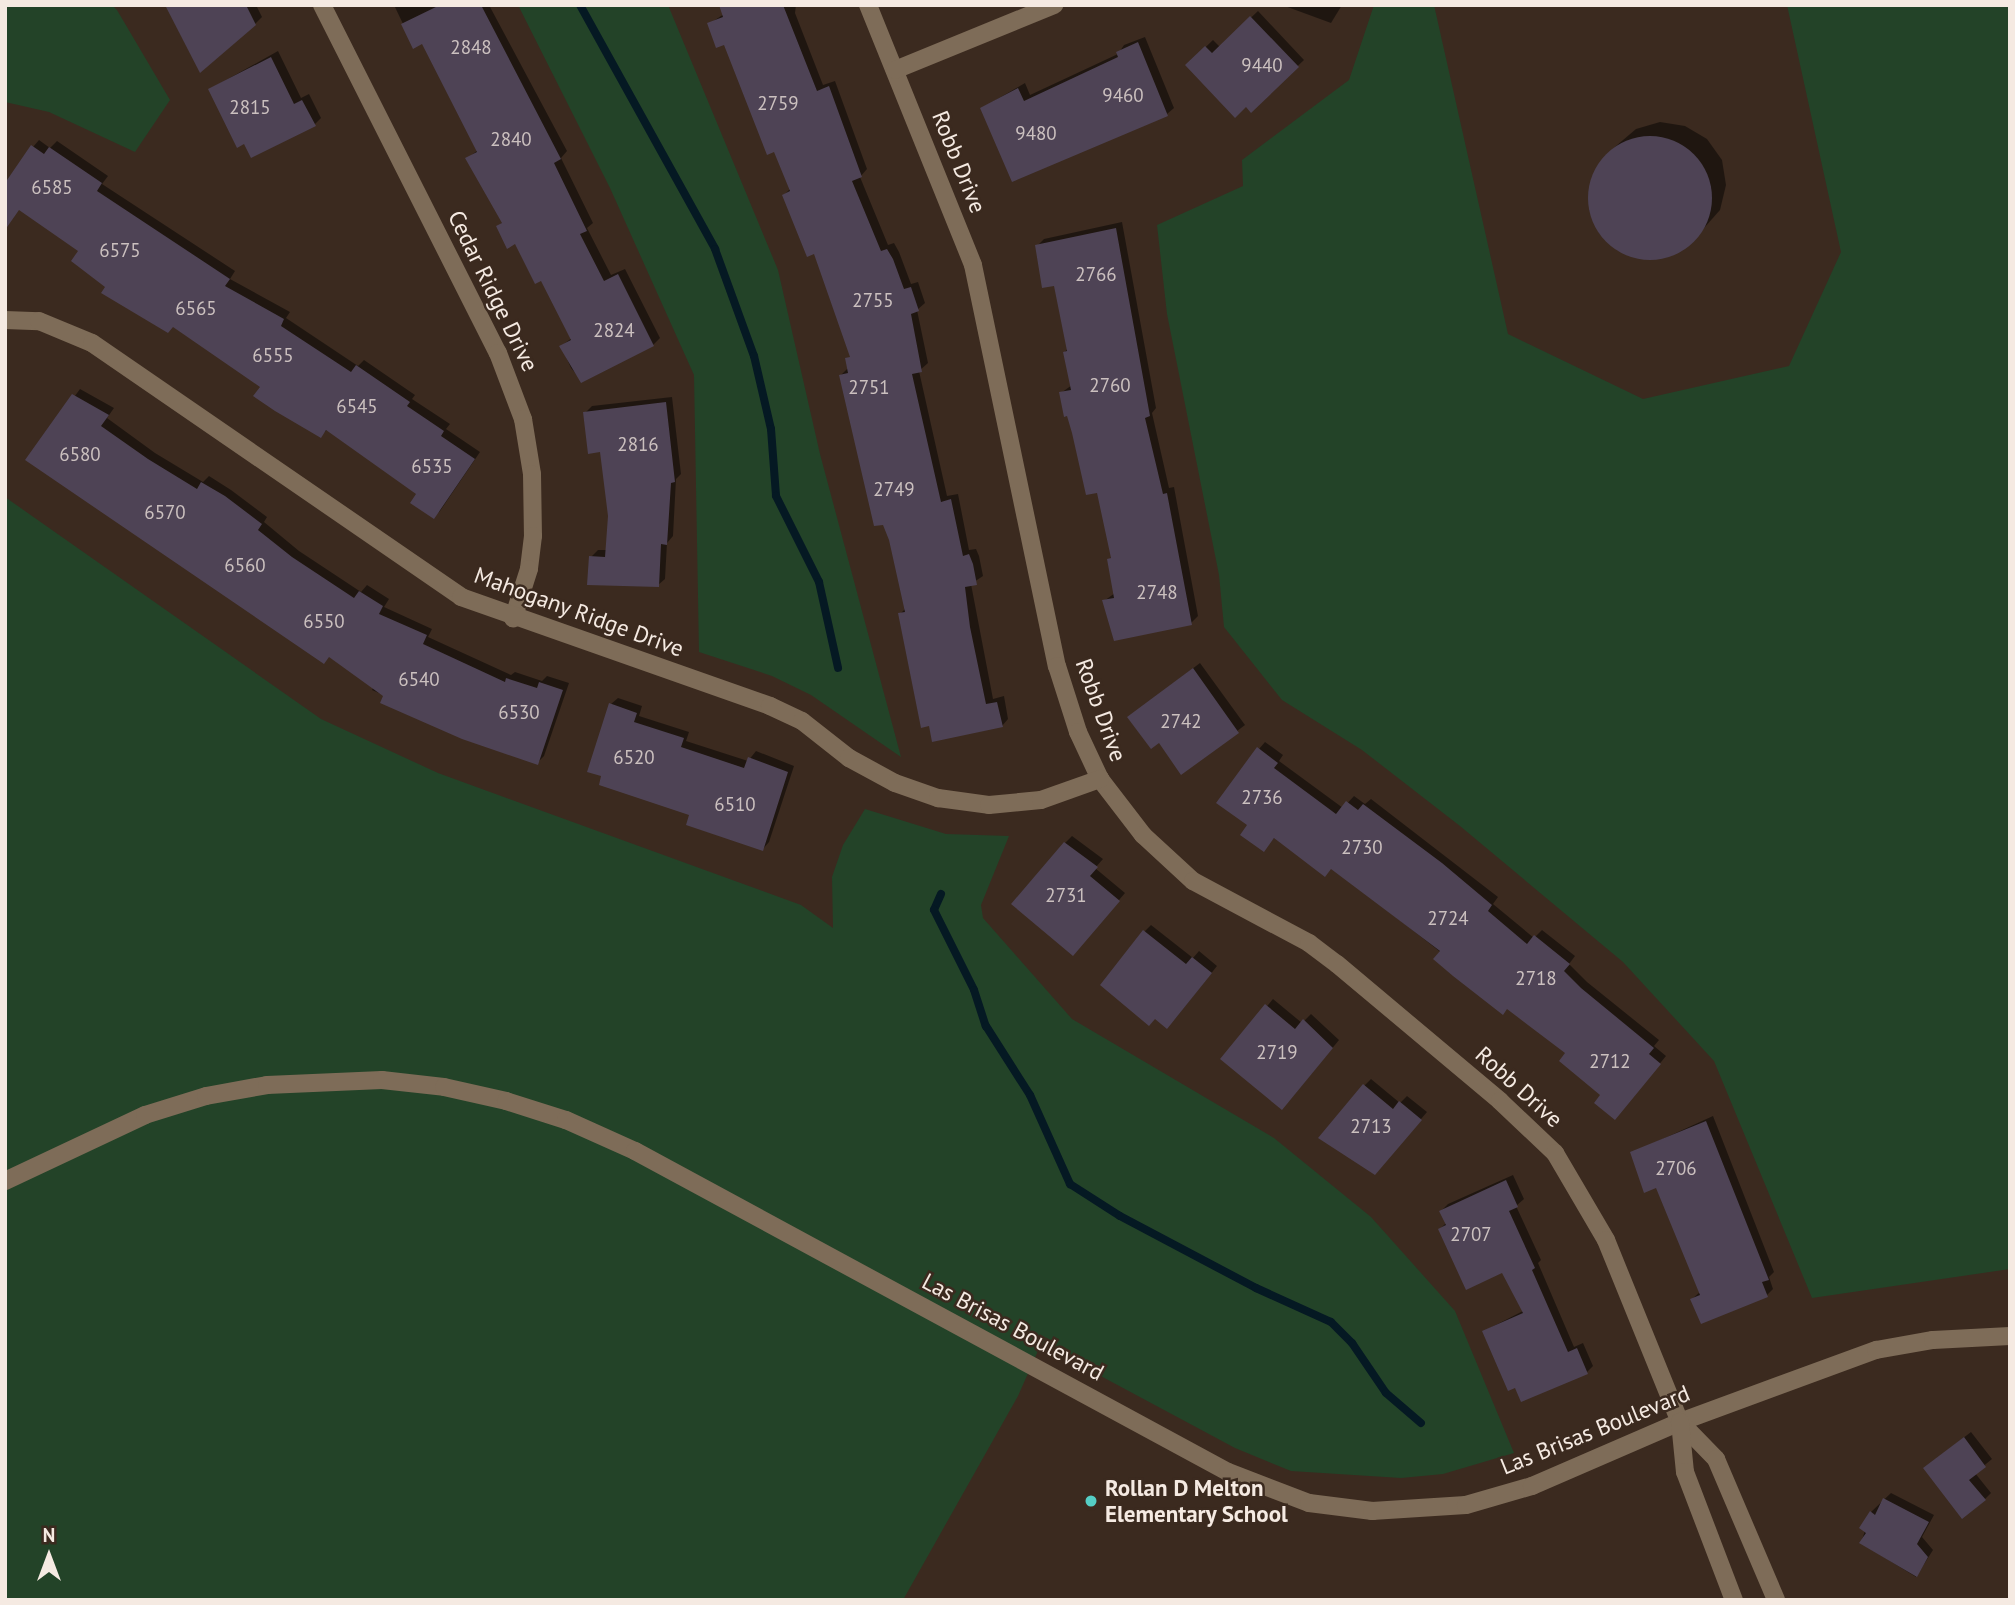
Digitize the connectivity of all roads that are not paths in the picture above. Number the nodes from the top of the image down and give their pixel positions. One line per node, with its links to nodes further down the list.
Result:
1 (322, 5): 6 (street, Cedar Ridge Drive)
2 (868, 5): 4 (street, Robb Drive)
3 (1054, 5): 4 (street)
4 (895, 70): 7 (street, Robb Drive)
5 (5, 320): 6 (street, Mahogany Ridge Drive)
6 (513, 619): 7 (street, Mahogany Ridge Drive)
7 (1100, 779): 10 (street, Robb Drive)
8 (5, 1181): 10 (street, Las Brisas Boulevard)
9 (2010, 1336): 10 (street, Las Brisas Boulevard)
10 (1680, 1422): 11 (street, Robb Drive); 12 (street, Robb Drive)
11 (1734, 1600)
12 (1776, 1600)

